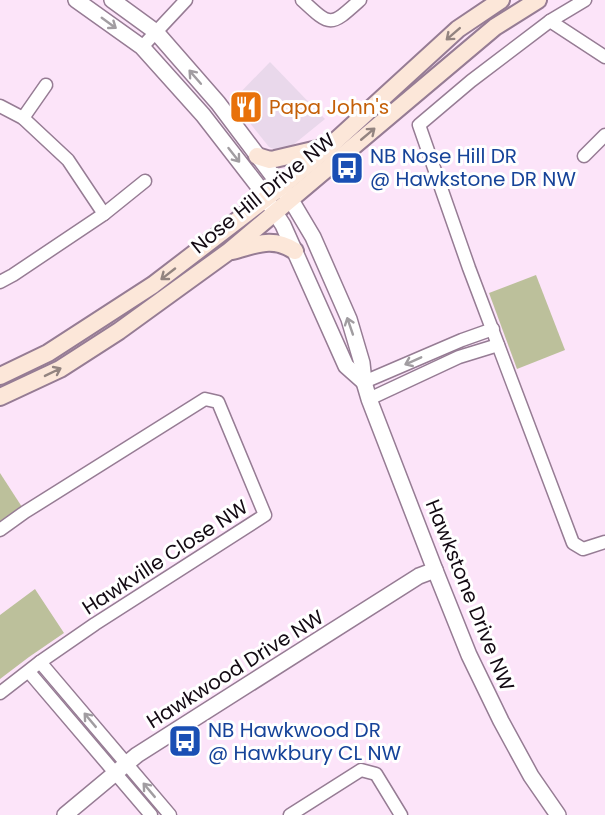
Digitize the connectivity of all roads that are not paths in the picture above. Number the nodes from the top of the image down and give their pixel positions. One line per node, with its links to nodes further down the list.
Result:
1 (76, 0): 11 (street, Hawkstone Drive NW, one-way to 11)
2 (112, 0): 10 (street, Hawkstone Drive NW)
3 (186, 0): 10 (street)
4 (302, 0): 5 (street)
5 (360, 0)
6 (501, 0): 19 (main road, Nose Hill Drive NW, one-way to 19)
7 (538, 0): 23 (main road, Nose Hill Drive NW, one-way to 7)
8 (585, 0): 9 (street)
9 (550, 21): 12 (street); 30 (street)
10 (156, 32): 11 (street); 14 (street, Hawkstone Drive NW, one-way to 10)
11 (142, 46): 16 (street, Hawkstone Drive NW)
12 (605, 57)
13 (46, 85): 17 (street)
14 (218, 103): 16 (street); 20 (street, Hawkstone Drive NW)
15 (0, 106): 17 (street)
16 (203, 115): 24 (street, Hawkstone Drive NW, one-way to 24)
17 (23, 118): 26 (street)
18 (605, 135): 21 (street)
19 (330, 146): 20 (main road); 23 (main road, Nose Hill Drive NW)
20 (257, 156): 23 (street, Hawkstone Drive NW)
21 (584, 156)
22 (145, 181): 26 (street)
23 (286, 194): 24 (main road, Nose Hill Drive NW); 25 (main road, Nose Hill Drive NW); 33 (street, Hawkstone Drive NW, one-way to 23)
24 (266, 198): 25 (street, Hawkstone Drive NW); 32 (main road, Nose Hill Drive NW, one-way to 32)
25 (275, 212): 27 (street, Hawkstone Drive NW); 28 (main road, Nose Hill Drive NW)
26 (104, 214): 29 (street)
27 (295, 251): 28 (main road); 33 (street, Hawkstone Drive NW)
28 (228, 252): 34 (main road, Nose Hill Drive NW, one-way to 28)
29 (0, 282)
30 (493, 329): 31 (street); 33 (street, one-way to 33)
31 (498, 345): 35 (street); 37 (street)
32 (0, 376)
33 (364, 382): 35 (street, Hawkstone Drive NW)
34 (0, 397)
35 (369, 399): 38 (street, Hawkstone Drive NW)
36 (0, 530): 39 (street, Hawkville Close NW)
37 (605, 542)
38 (435, 570): 42 (street, Hawkwood Drive NW); 48 (street, Hawkstone Drive NW)
39 (40, 662): 40 (street, Hawkville Close NW); 42 (street, one-way to 39)
40 (29, 672): 41 (street, Hawkville Close NW); 42 (street)
41 (0, 693)
42 (122, 769): 43 (street, Hawkwood Drive NW); 44 (street); 45 (street, one-way to 42)
43 (65, 815)
44 (151, 815)
45 (170, 815)
46 (290, 815): 47 (street)
47 (400, 815)
48 (558, 815)

